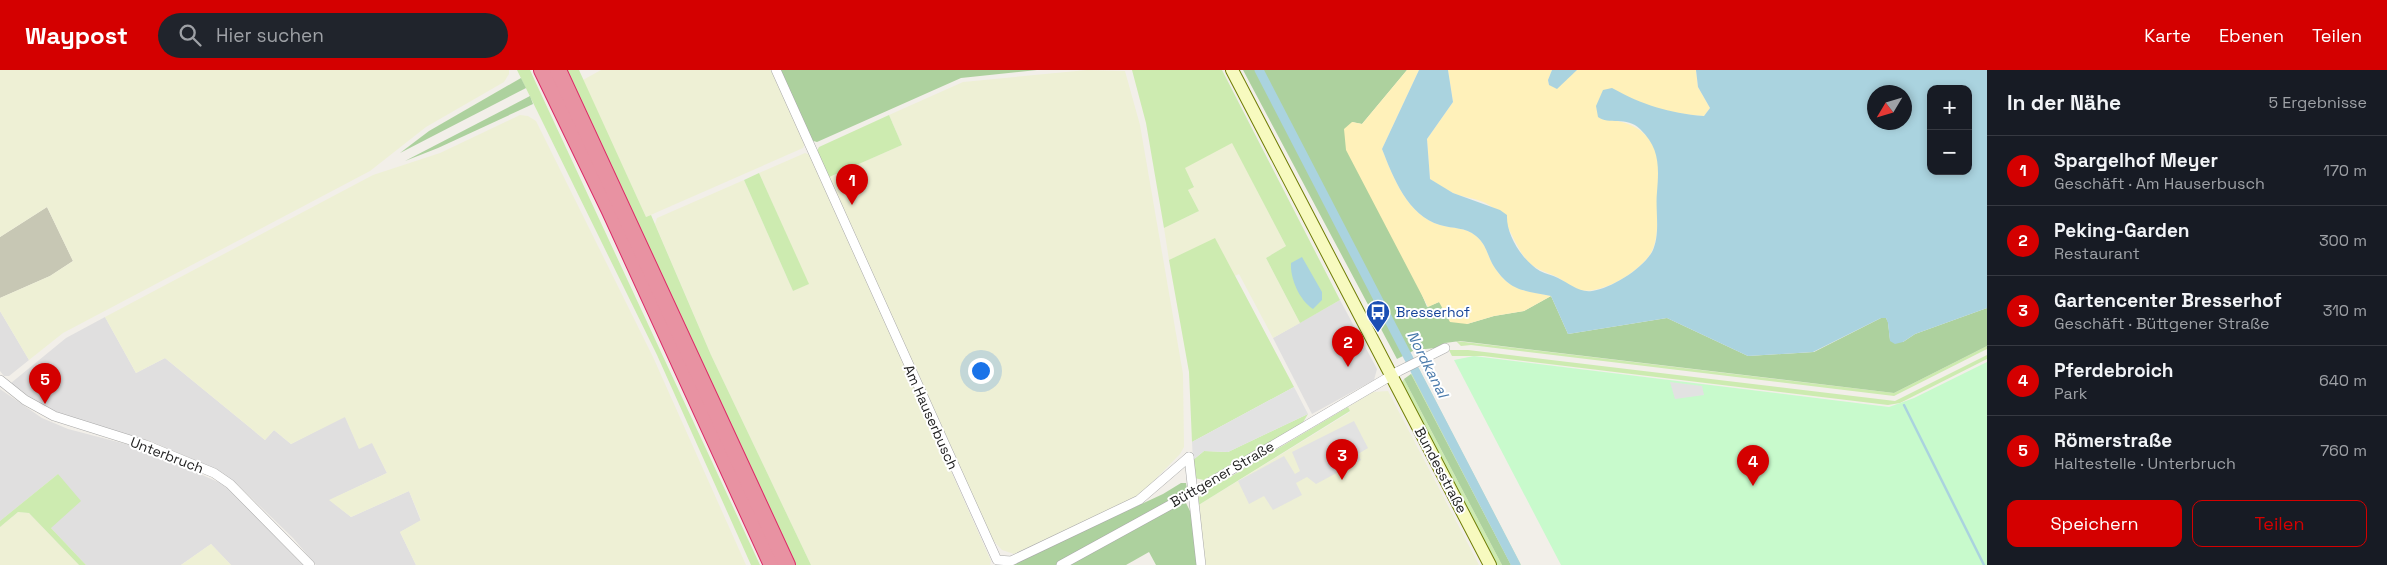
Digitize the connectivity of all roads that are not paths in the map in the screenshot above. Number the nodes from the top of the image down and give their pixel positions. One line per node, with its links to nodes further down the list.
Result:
1 (542, 70): 10 (highway)
2 (558, 70): 11 (highway)
3 (776, 70): 8 (street, Am Hauserbusch)
4 (1232, 70): 6 (main road, Bundesstraße)
5 (1445, 348): 6 (street, Büttgener Straße)
6 (1392, 375): 8 (street, Büttgener Straße); 14 (main road, Bundesstraße)
7 (0, 380): 9 (street, Unterbruch)
8 (1192, 493): 12 (street, Büttgener Straße); 13 (street)
9 (310, 565)
10 (772, 565)
11 (787, 565)
12 (1061, 565)
13 (1201, 565)
14 (1490, 565)

